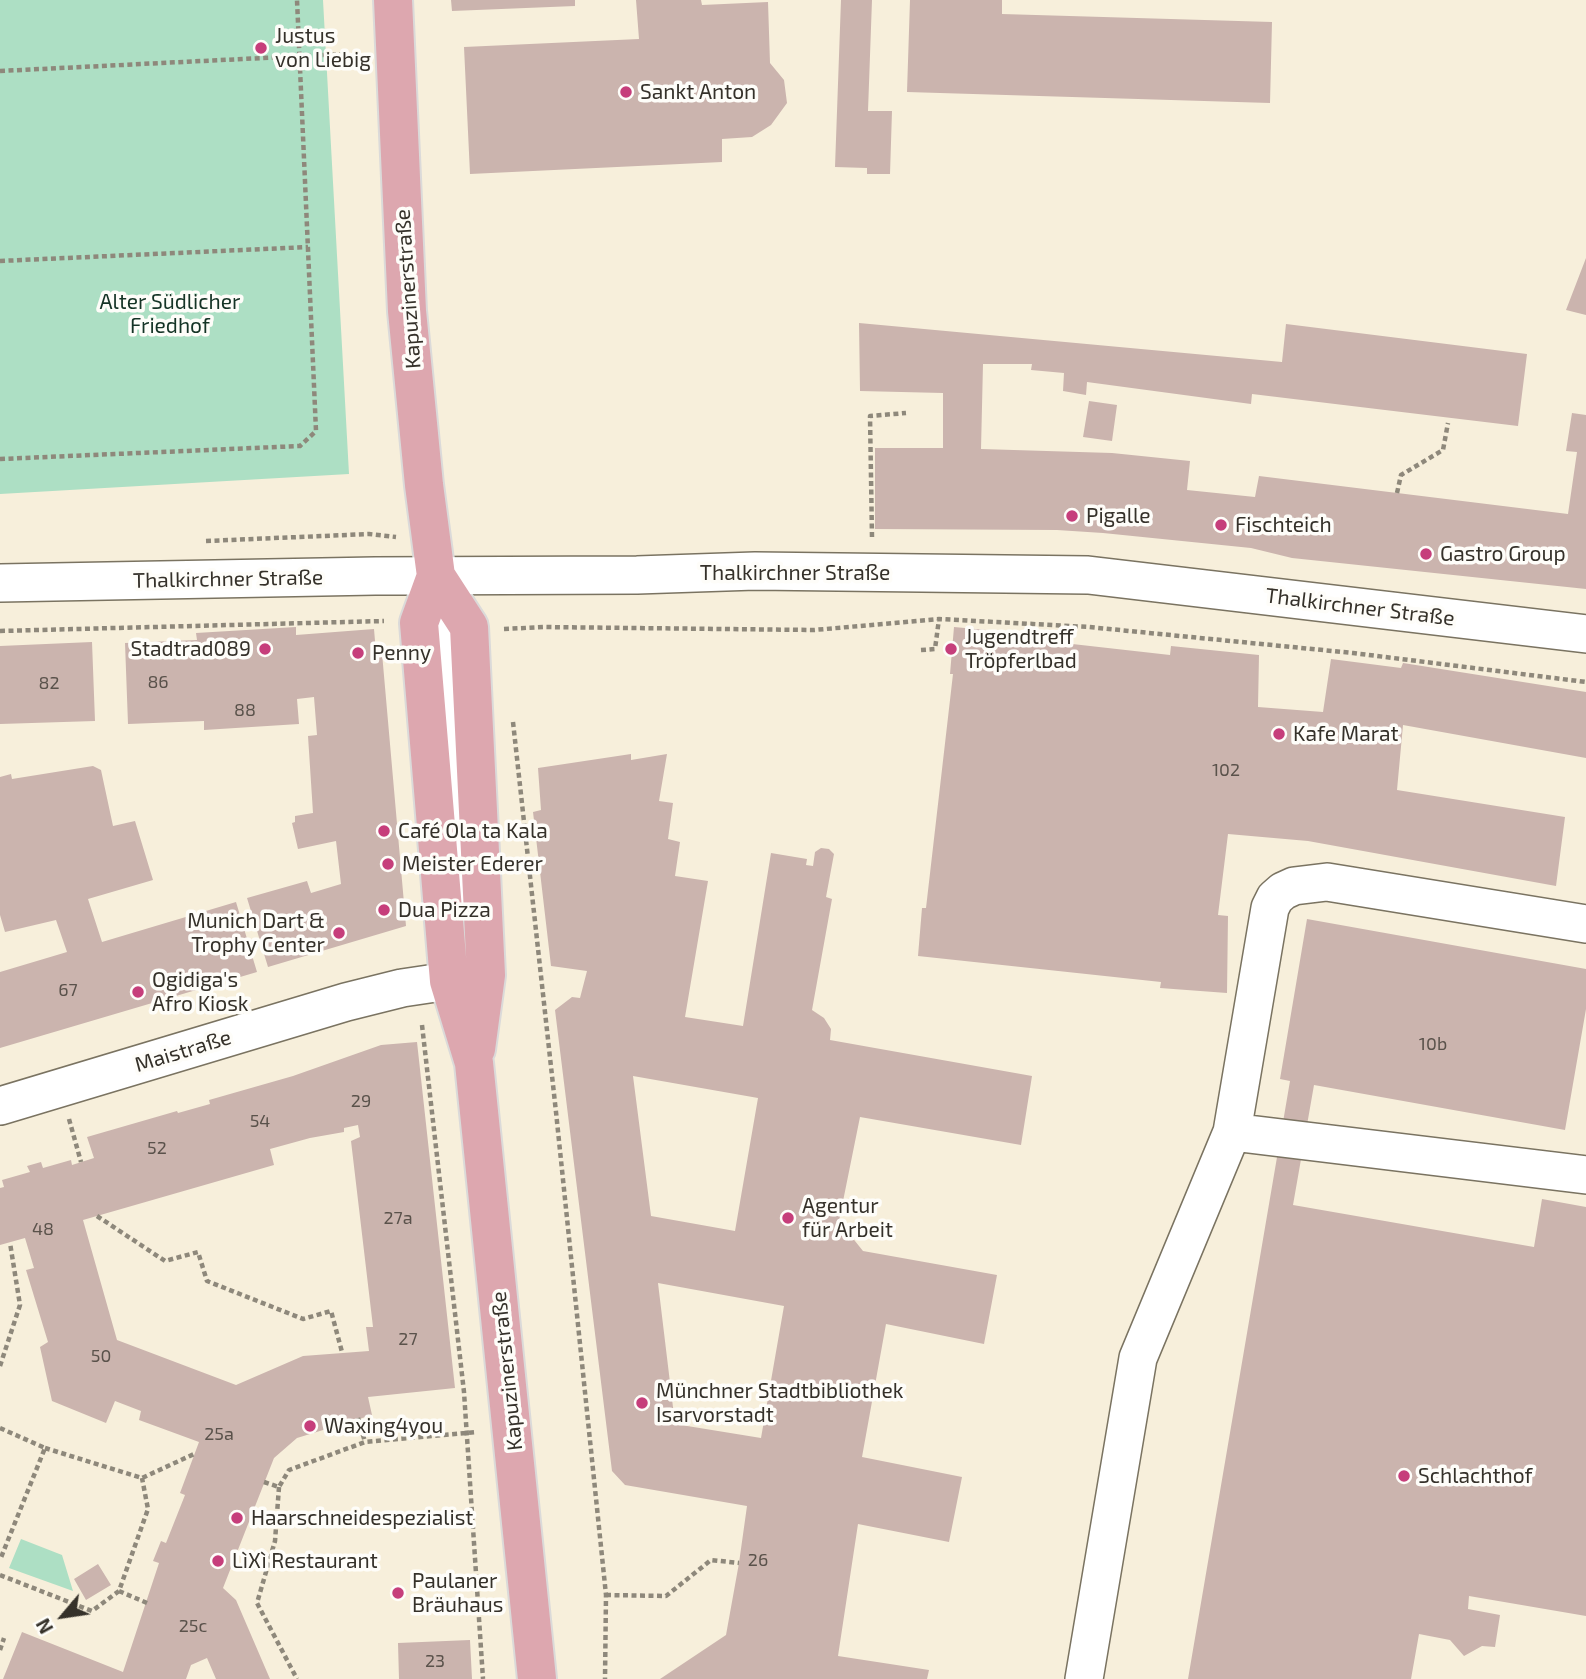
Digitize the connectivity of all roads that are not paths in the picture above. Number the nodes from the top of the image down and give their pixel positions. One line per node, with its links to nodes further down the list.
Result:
1 (393, 0): 2 (main road, Kapuzinerstraße)
2 (436, 576): 3 (street, Thalkirchner Straße); 4 (street, Thalkirchner Straße); 6 (main road, Kapuzinerstraße); 7 (main road, Kapuzinerstraße)
3 (0, 583)
4 (1586, 634)
5 (1586, 924): 9 (street)
6 (433, 983): 7 (main road, Kapuzinerstraße); 8 (street, Maistraße)
7 (474, 1063): 11 (main road, Kapuzinerstraße)
8 (0, 1106)
9 (1232, 1132): 10 (street); 12 (street)
10 (1586, 1175)
11 (537, 1679)
12 (1084, 1679)

